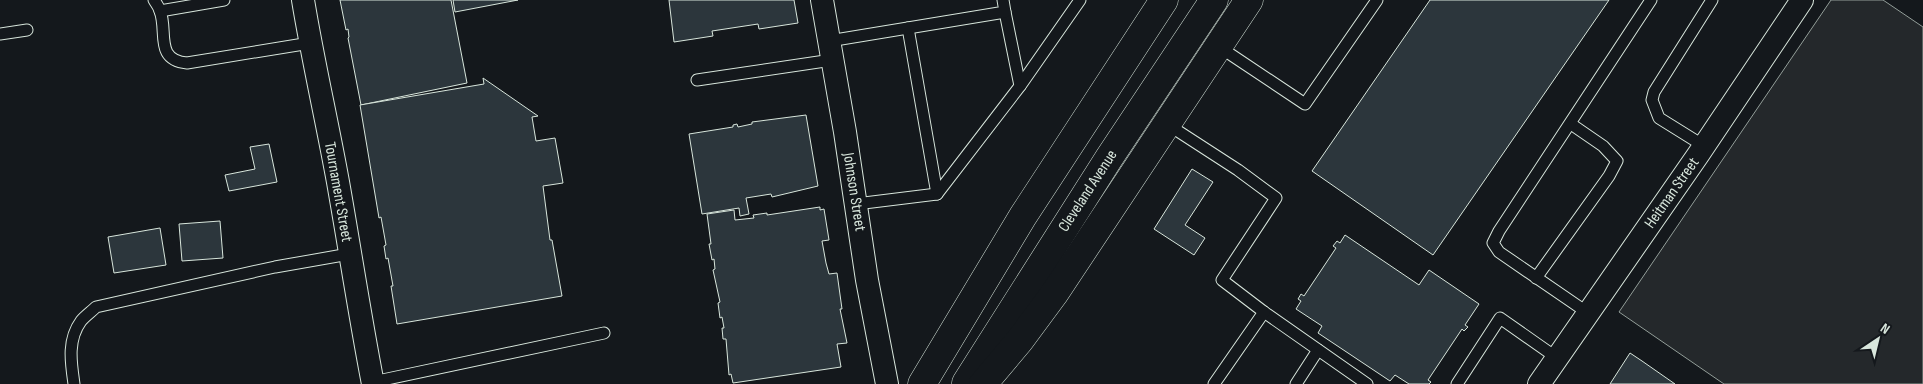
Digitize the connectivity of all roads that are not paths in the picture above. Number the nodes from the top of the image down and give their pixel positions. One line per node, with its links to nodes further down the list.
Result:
1 (154, 0): 14 (lane)
2 (224, 0): 14 (lane)
3 (303, 0): 18 (street, Tournament Street)
4 (822, 0): 20 (street, Johnson Street)
5 (1080, 0): 22 (lane)
6 (1164, 0): 39 (main road)
7 (1214, 0): 40 (main road, Cleveland Avenue)
8 (1377, 0): 19 (lane)
9 (1651, 0): 24 (lane)
10 (1712, 0): 25 (lane)
11 (1802, 0): 25 (street, Heitman Street)
12 (1248, 2): 19 (main road)
13 (1004, 6): 15 (lane); 22 (lane)
14 (160, 11): 18 (lane)
15 (908, 28): 20 (lane); 26 (lane)
16 (27, 30): 17 (lane)
17 (0, 34)
18 (310, 43): 28 (street, Tournament Street)
19 (1218, 46): 23 (main road)
20 (831, 51): 21 (lane); 27 (street, Johnson Street)
21 (697, 80)
22 (1020, 86): 26 (lane)
23 (1167, 124): 30 (lane); 41 (main road)
24 (1570, 124): 29 (lane); 29 (lane)
25 (1704, 146): 31 (street, Heitman Street)
26 (937, 194): 27 (lane)
27 (856, 204): 38 (street, Johnson Street)
28 (349, 254): 36 (street, Tournament Street); 37 (lane)
29 (1536, 278): 31 (lane)
30 (1264, 312): 33 (lane); 42 (lane)
31 (1588, 313): 34 (street, Heitman Street)
32 (604, 332): 35 (lane)
33 (1318, 350): 43 (lane); 44 (lane)
34 (1557, 358): 45 (lane); 46 (street, Heitman Street)
35 (402, 380): 36 (lane)
36 (373, 383)
37 (74, 384)
38 (887, 384)
39 (922, 384)
40 (965, 384)
41 (983, 384)
42 (1214, 384)
43 (1296, 384)
44 (1367, 384)
45 (1457, 384)
46 (1539, 384)

